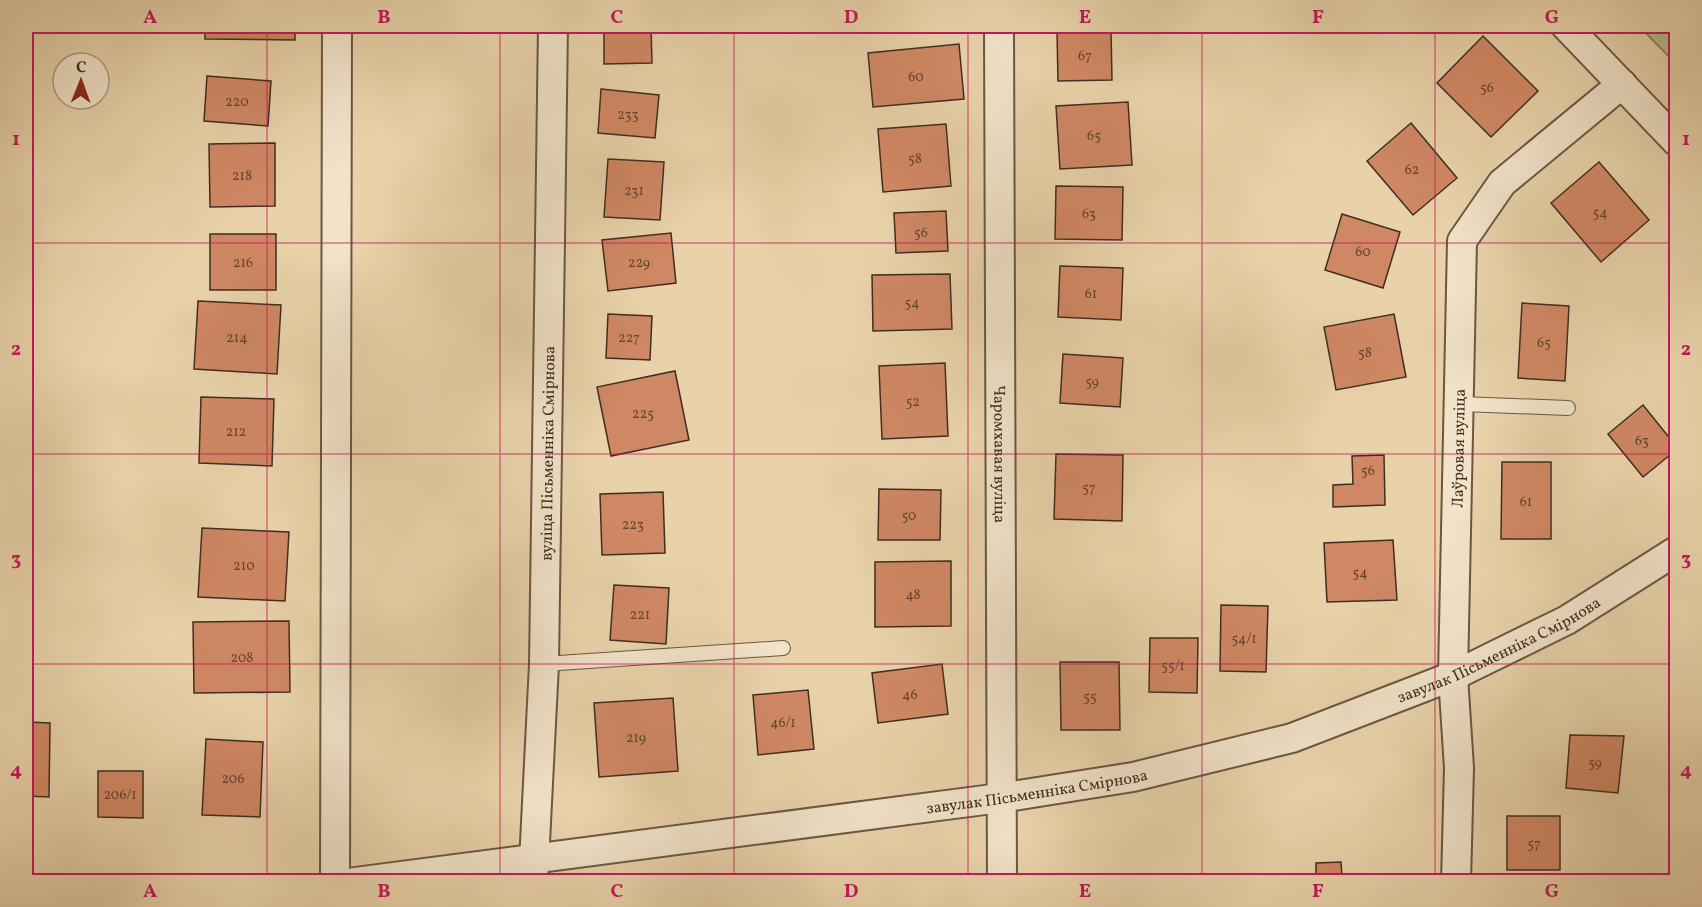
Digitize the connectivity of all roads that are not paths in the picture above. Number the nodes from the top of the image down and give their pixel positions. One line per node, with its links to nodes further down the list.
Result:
1 (337, 26): 15 (street)
2 (553, 26): 11 (street, вуліца Пісьменніка Смірнова)
3 (999, 26): 13 (street, Чаромхавая вуліца)
4 (1566, 26): 5 (street)
5 (1622, 84): 6 (street); 7 (street, Лаўровая вуліца)
6 (1677, 141)
7 (1461, 404): 8 (lane); 12 (street, Лаўровая вуліца)
8 (1568, 408)
9 (1677, 551): 12 (street, завулак Пісьменніка Смірнова)
10 (783, 648): 11 (lane)
11 (544, 664): 14 (street, вуліца Пісьменніка Смірнова)
12 (1453, 676): 13 (street, завулак Пісьменніка Смірнова); 18 (street, Лаўровая вуліца)
13 (1000, 798): 14 (street, завулак Пісьменніка Смірнова); 17 (street, Чаромхавая вуліца)
14 (533, 870): 16 (street, завулак Пісьменніка Смірнова)
15 (335, 882)
16 (355, 882)
17 (1002, 882)
18 (1456, 882)

